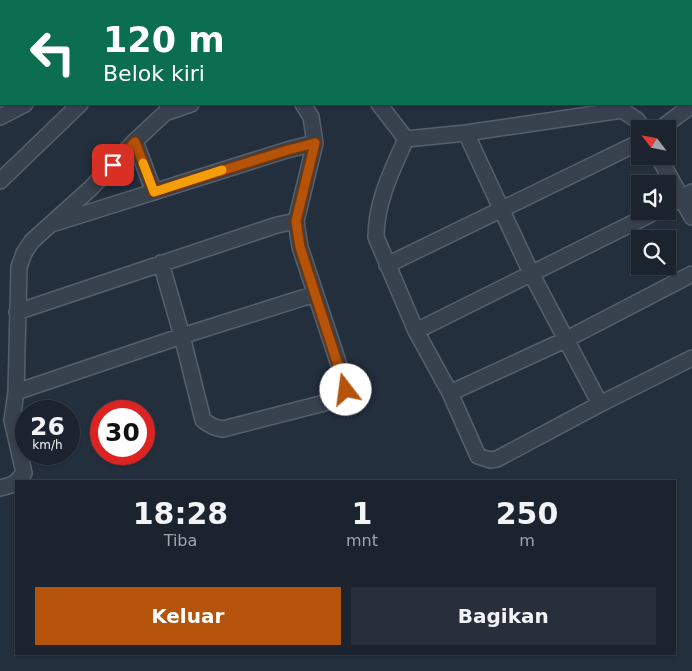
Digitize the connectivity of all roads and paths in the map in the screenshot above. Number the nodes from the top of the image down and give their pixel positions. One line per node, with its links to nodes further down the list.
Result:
1 (23, 105): 8 (street)
2 (79, 105): 17 (street)
3 (185, 105): 7 (street)
4 (304, 105): 14 (street)
5 (379, 105): 12 (street)
6 (692, 105): 10 (street)
7 (168, 108): 13 (street)
8 (0, 118)
9 (636, 120): 11 (street)
10 (672, 120)
11 (466, 133): 12 (street); 21 (street)
12 (406, 139): 27 (street)
13 (135, 142): 18 (street); 25 (street)
14 (315, 143): 18 (street); 24 (street)
15 (631, 146): 21 (street)
16 (665, 165): 19 (street)
17 (0, 181)
18 (154, 192): 25 (street)
19 (687, 195): 20 (street); 22 (street)
20 (676, 201)
21 (501, 209): 27 (street); 28 (street)
22 (692, 217)
23 (638, 220): 28 (street)
24 (296, 221): 26 (street); 30 (street)
25 (49, 225): 31 (street)
26 (161, 263): 31 (street); 33 (street)
27 (387, 265): 32 (street)
28 (531, 273): 32 (street); 34 (street)
29 (692, 274): 34 (street)
30 (315, 294): 33 (street); 33 (street)
31 (17, 312): 36 (street)
32 (416, 331): 37 (street)
33 (182, 336): 36 (street)
34 (567, 339): 37 (street); 38 (street)
35 (692, 358): 38 (street)
36 (16, 392): 39 (street)
37 (450, 393): 38 (street)
38 (600, 404)
39 (19, 480)
40 (15, 483): 41 (street)
41 (0, 488)

